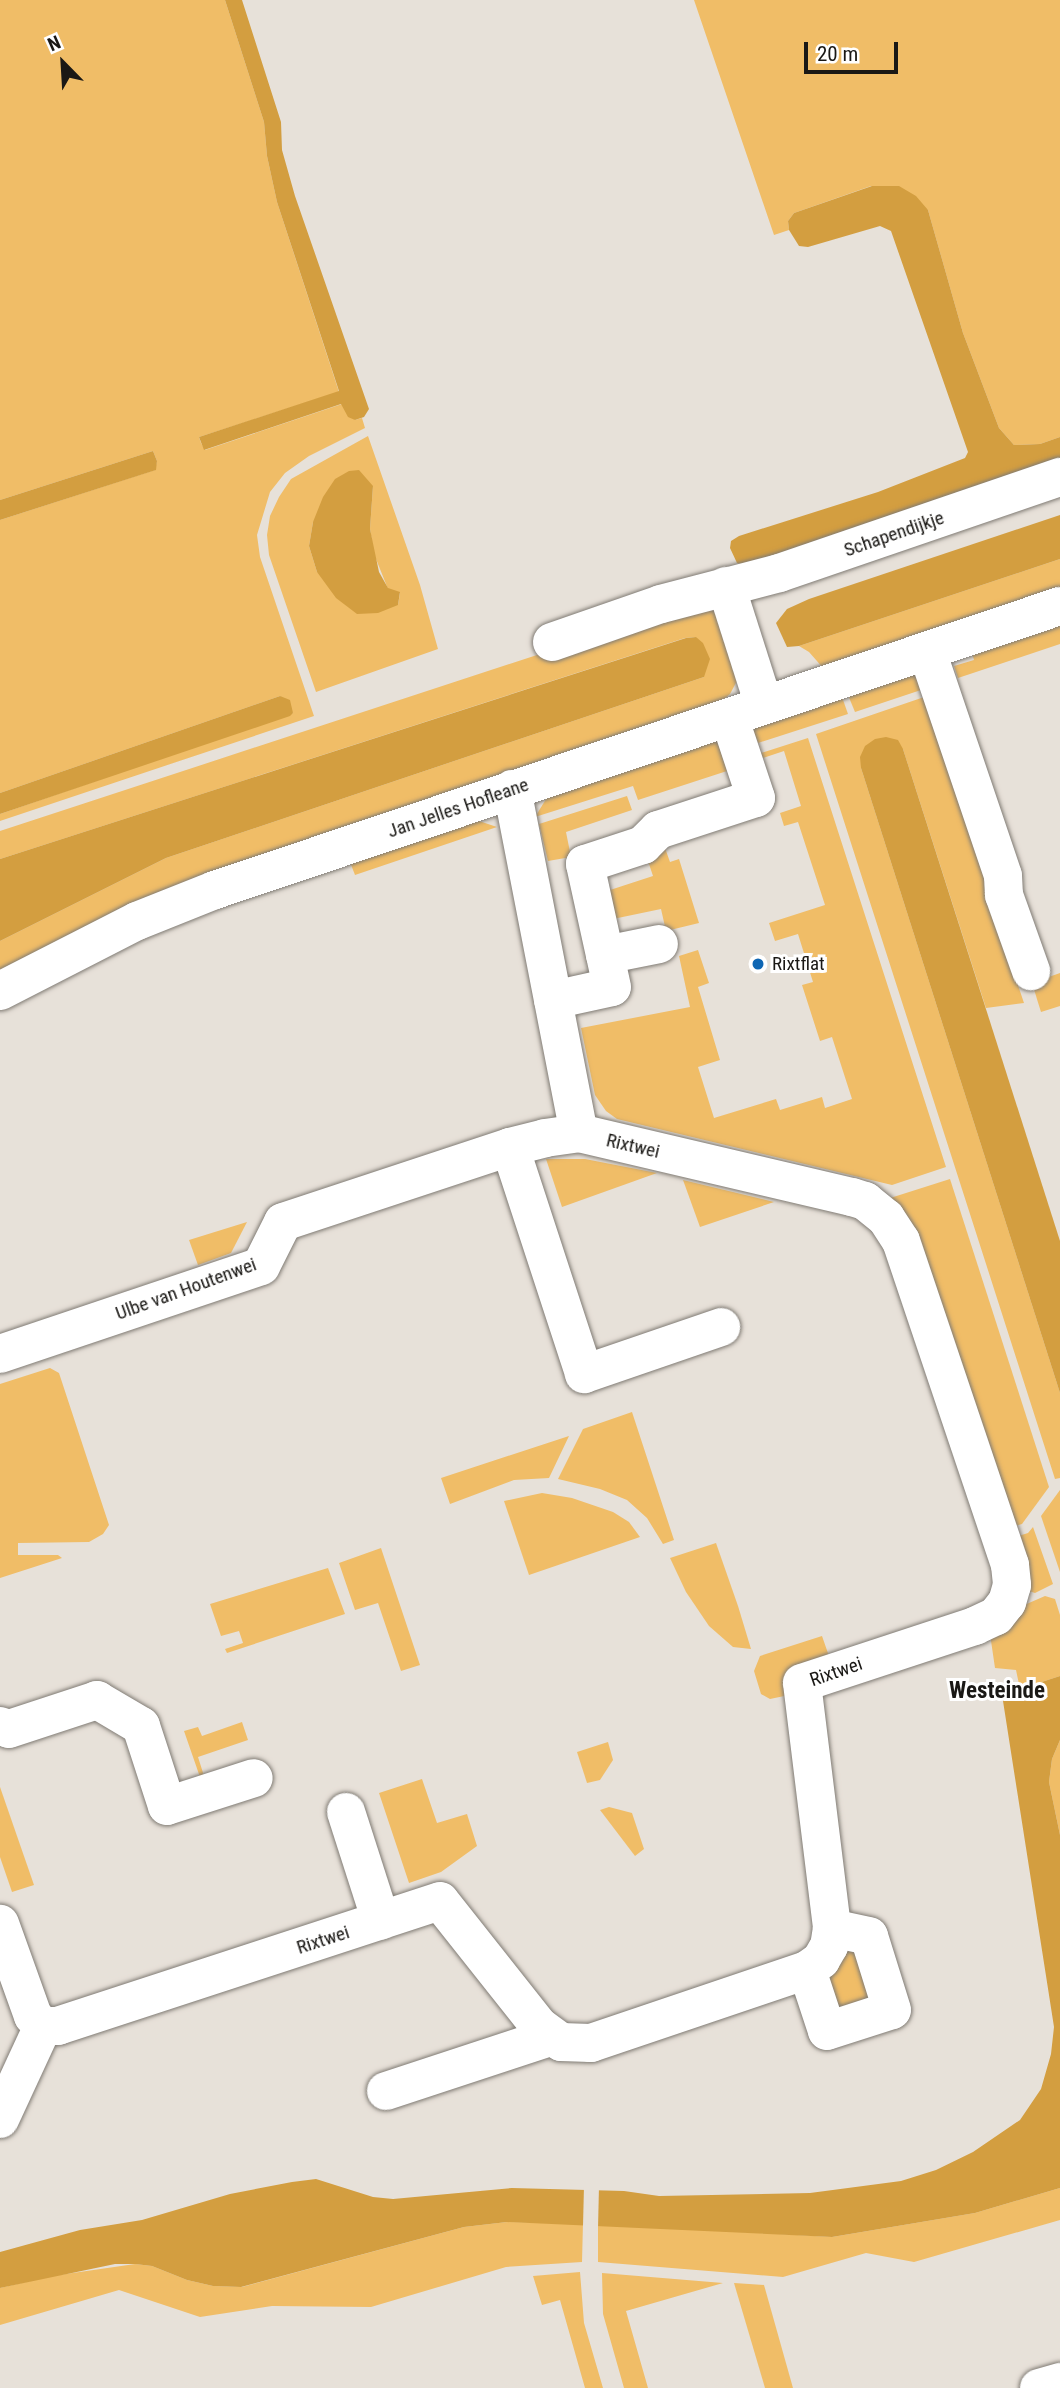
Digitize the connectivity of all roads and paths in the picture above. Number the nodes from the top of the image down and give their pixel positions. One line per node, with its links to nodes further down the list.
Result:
1 (1060, 477): 2 (street, Schapendijkje)
2 (726, 586): 4 (street, Schapendijkje); 6 (street)
3 (1060, 606): 5 (street, Jan Jelles Hofleane)
4 (552, 642)
5 (927, 651): 6 (street, Jan Jelles Hofleane); 10 (street)
6 (746, 711): 7 (street, Jan Jelles Hofleane); 9 (street)
7 (512, 789): 11 (street, Jan Jelles Hofleane); 12 (street, Rixtwei)
8 (660, 944): 9 (street)
9 (605, 955): 12 (street)
10 (1031, 971)
11 (0, 991)
12 (553, 1000): 13 (street, Rixtwei)
13 (579, 1133): 14 (street, Ulbe van Houtenwei); 22 (street, Rixtwei)
14 (510, 1147): 15 (street); 16 (street, Ulbe van Houtenwei)
15 (721, 1327)
16 (0, 1354)
17 (0, 1726): 18 (street)
18 (254, 1778)
19 (346, 1812): 20 (street)
20 (381, 1921): 24 (street, Rixtwei); 25 (street, Rixtwei)
21 (0, 1924): 24 (street)
22 (832, 1928): 23 (street, Rixtwei); 23 (street)
23 (807, 1970): 25 (street)
24 (43, 2026): 27 (street)
25 (550, 2036): 26 (street)
26 (386, 2091)
27 (0, 2119)
28 (1060, 2382): 29 (street)
29 (1039, 2388)

